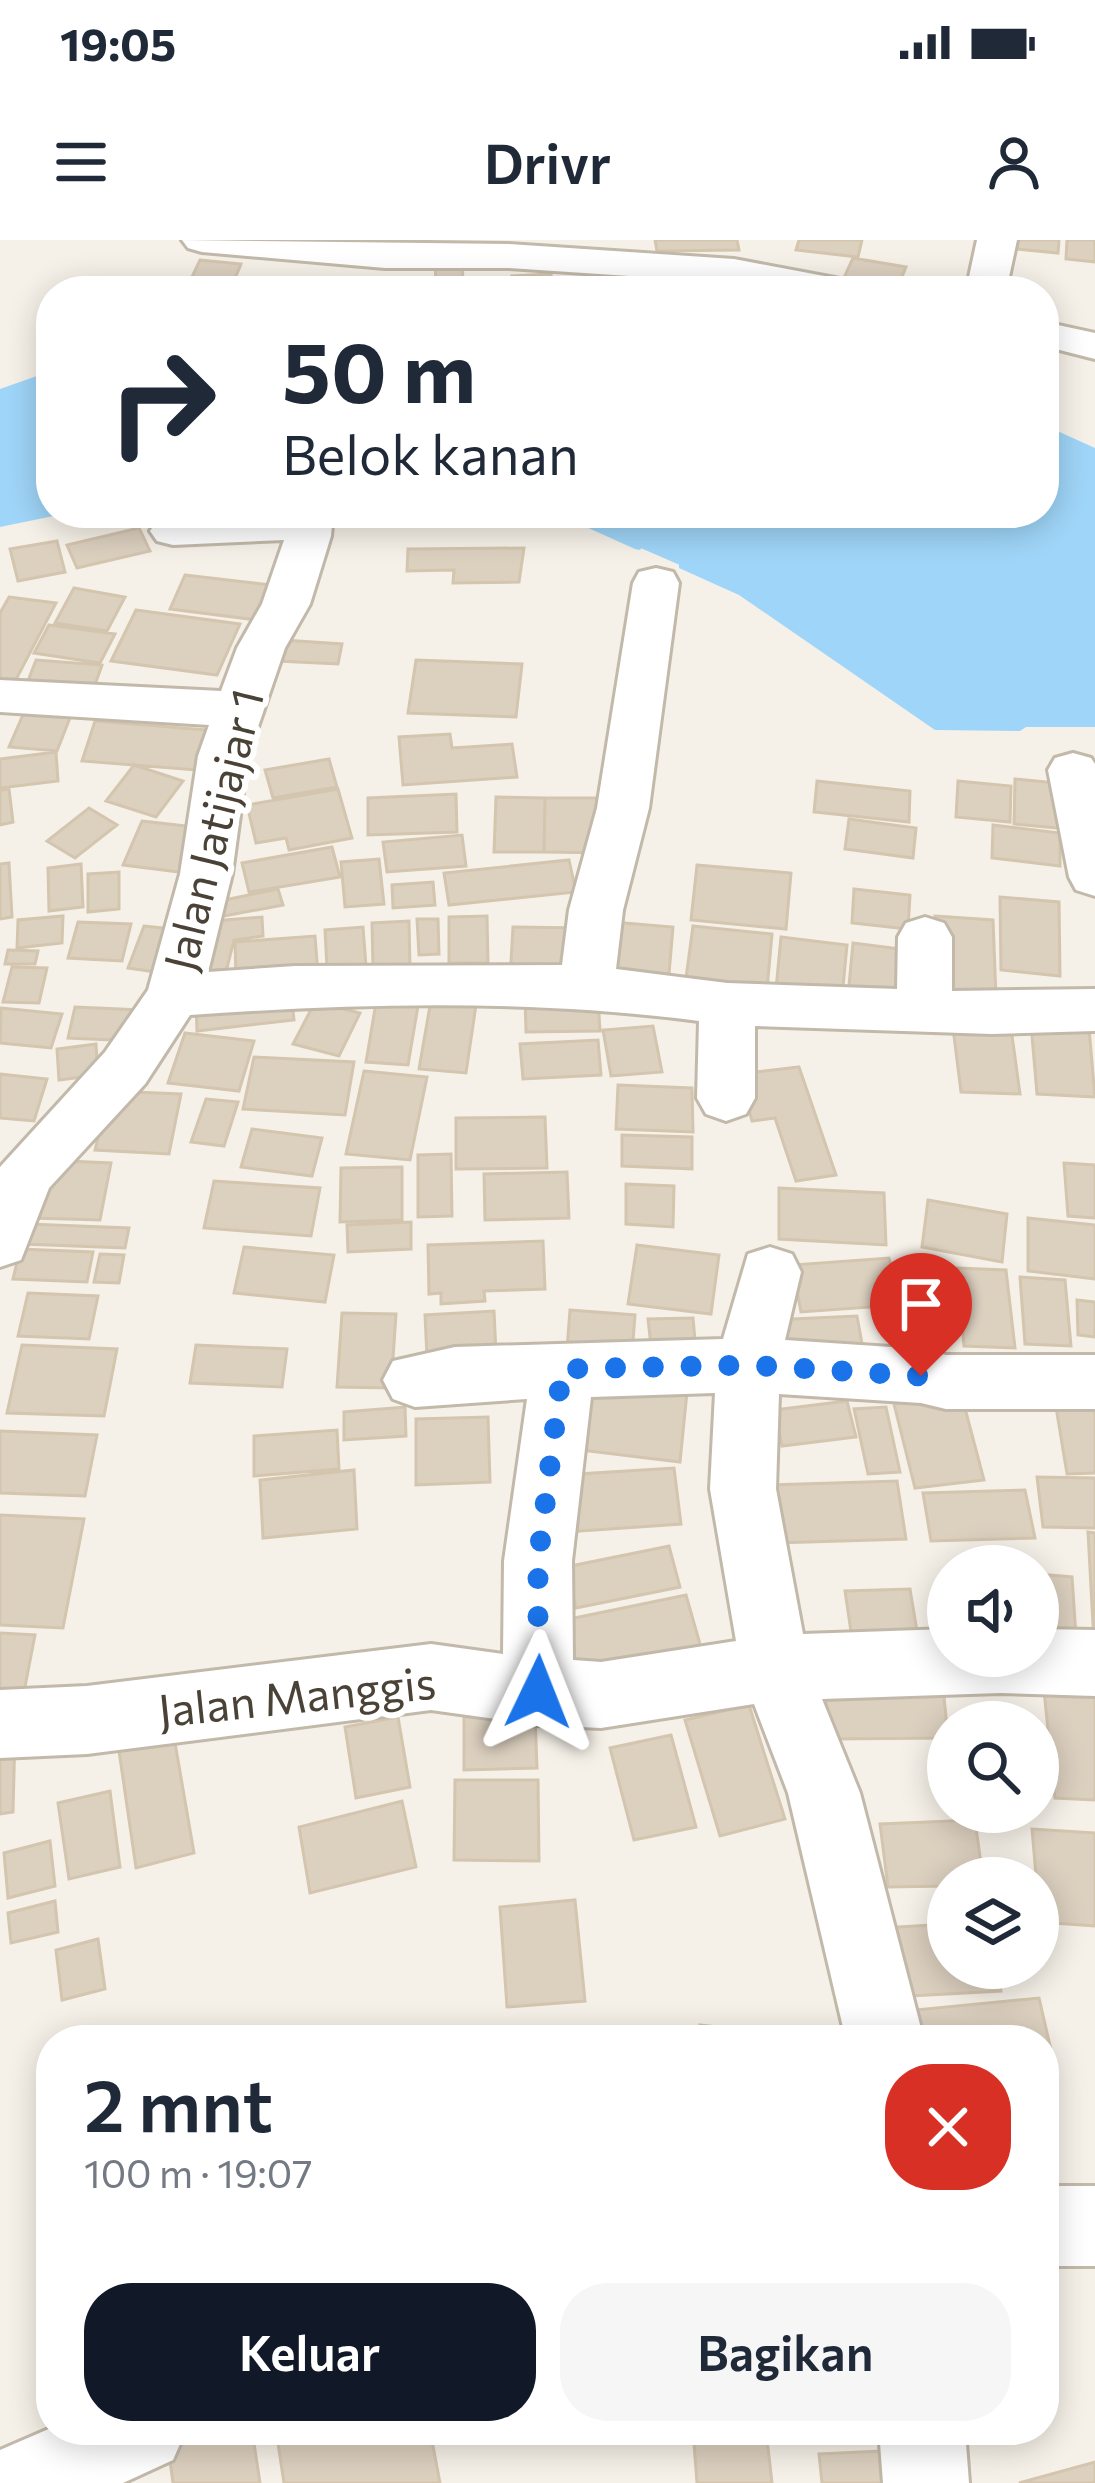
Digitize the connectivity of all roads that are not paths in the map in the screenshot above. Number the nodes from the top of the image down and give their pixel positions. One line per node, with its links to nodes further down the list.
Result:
1 (997, 240): 9 (street)
2 (204, 241): 3 (street); 6 (street)
3 (509, 248): 4 (street)
4 (552, 258): 5 (street); 7 (street)
5 (785, 259): 8 (street)
6 (307, 276)
7 (490, 276)
8 (815, 276)
9 (989, 276)
10 (1059, 338): 11 (street)
11 (1095, 346)
12 (207, 528): 14 (street)
13 (307, 528): 17 (street, Jalan Jatijajar 1)
14 (173, 531)
15 (656, 583): 21 (street)
16 (0, 696): 17 (street)
17 (237, 708): 22 (street, Jalan Jatijajar 1)
18 (1073, 770): 19 (street)
19 (1095, 877)
20 (926, 937): 25 (street)
21 (587, 986): 22 (street); 23 (street)
22 (175, 995): 27 (street, Jalan Jatijajar 1)
23 (728, 1004): 25 (street); 26 (street)
24 (1095, 1010): 25 (street)
25 (924, 1011)
26 (726, 1098)
27 (26, 1140): 28 (street, Jalan Jatijajar 1)
28 (0, 1242)
29 (770, 1272): 30 (street)
30 (748, 1365): 31 (street); 33 (street); 35 (street)
31 (562, 1369): 32 (street); 36 (street)
32 (415, 1380)
33 (1095, 1382)
34 (1095, 1663): 35 (street, Jalan Manggis)
35 (775, 1668): 36 (street, Jalan Manggis); 38 (street)
36 (538, 1692): 37 (street, Jalan Manggis)
37 (0, 1724)
38 (882, 2025)
39 (1059, 2226): 40 (street)
40 (1095, 2226)
41 (110, 2445): 43 (street)
42 (923, 2445): 44 (street)
43 (26, 2483)
44 (926, 2483)

